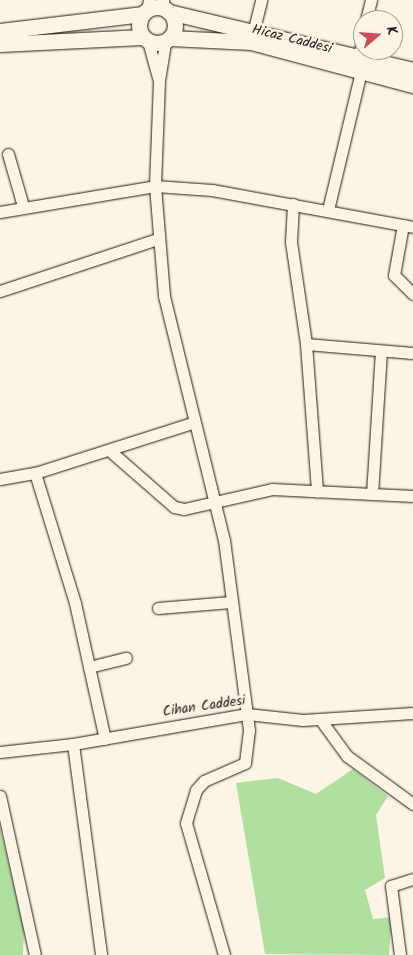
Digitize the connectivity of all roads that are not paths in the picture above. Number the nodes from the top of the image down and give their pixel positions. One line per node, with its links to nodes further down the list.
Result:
1 (261, 0): 4 (street)
2 (165, 7): 3 (main road); 4 (main road, Hicaz Caddesi); 7 (main road)
3 (146, 8): 5 (main road); 6 (main road)
4 (254, 29): 9 (main road, Hicaz Caddesi)
5 (0, 31)
6 (145, 39): 7 (main road); 8 (main road); 13 (street)
7 (167, 40): 12 (main road, Hicaz Caddesi); 13 (street)
8 (0, 44)
9 (353, 54)
10 (374, 60): 11 (main road, Hicaz Caddesi)
11 (413, 70)
12 (362, 72): 14 (main road, Hicaz Caddesi); 19 (street)
13 (159, 81): 16 (street)
14 (413, 85)
15 (8, 154): 18 (street)
16 (155, 186): 17 (street); 18 (street); 22 (street)
17 (293, 204): 19 (street); 25 (street)
18 (23, 206): 20 (street)
19 (328, 210): 21 (street)
20 (0, 212)
21 (408, 226): 24 (street)
22 (157, 240): 23 (street); 28 (street)
23 (0, 291)
24 (413, 294)
25 (306, 344): 26 (street); 32 (street)
26 (381, 352): 27 (street); 33 (street)
27 (413, 353)
28 (192, 423): 29 (street); 35 (street)
29 (109, 450): 30 (street); 35 (street)
30 (35, 473): 31 (street); 39 (street)
31 (0, 478)
32 (317, 492): 33 (street); 35 (street)
33 (372, 494): 34 (street)
34 (413, 496)
35 (215, 503): 36 (street)
36 (230, 602): 37 (street); 41 (street)
37 (158, 608)
38 (126, 658): 39 (street)
39 (89, 668): 43 (street)
40 (413, 713): 42 (street, Cihan Caddesi)
41 (247, 714): 42 (street, Cihan Caddesi); 43 (street, Cihan Caddesi); 51 (street)
42 (320, 719): 47 (street)
43 (105, 739): 44 (street, Cihan Caddesi)
44 (73, 744): 45 (street, Cihan Caddesi); 50 (street)
45 (0, 752)
46 (0, 796): 49 (street)
47 (413, 804)
48 (413, 880): 52 (street)
49 (35, 955)
50 (101, 955)
51 (224, 955)
52 (400, 955)

